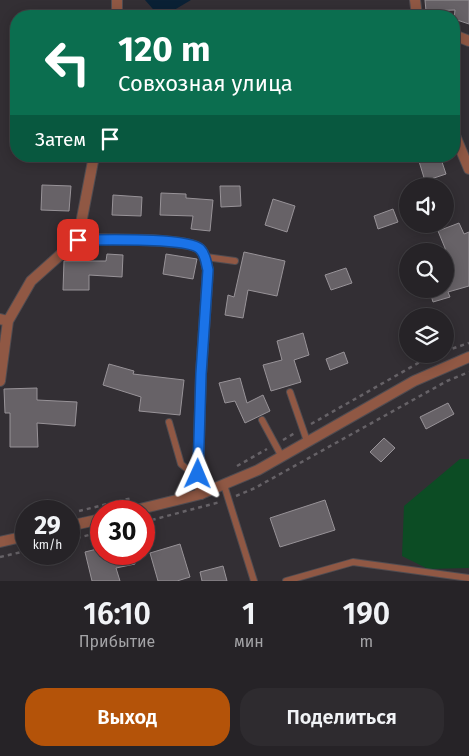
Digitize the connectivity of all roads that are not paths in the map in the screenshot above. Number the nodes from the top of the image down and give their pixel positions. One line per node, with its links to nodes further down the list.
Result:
1 (460, 147): 3 (street)
2 (93, 162): 4 (street)
3 (469, 169)
4 (78, 240): 5 (street); 7 (street)
5 (206, 257): 6 (lane); 15 (street)
6 (235, 261)
7 (4, 320): 9 (street)
8 (469, 357): 13 (street)
9 (0, 381)
10 (290, 392): 13 (lane)
11 (262, 420): 14 (lane)
12 (170, 422): 15 (lane)
13 (307, 442): 14 (street)
14 (282, 456): 16 (street)
15 (198, 474): 17 (street)
16 (224, 485): 17 (street); 22 (lane)
17 (201, 494): 18 (street)
18 (155, 505)
19 (15, 539): 20 (street)
20 (0, 542)
21 (469, 578): 23 (lane)
22 (254, 581)
23 (286, 581)

